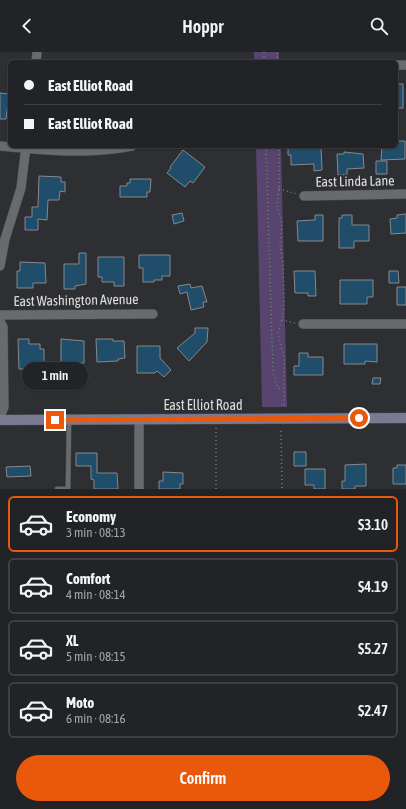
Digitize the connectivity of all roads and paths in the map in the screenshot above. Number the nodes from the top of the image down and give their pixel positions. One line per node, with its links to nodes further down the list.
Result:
1 (26, 148): 9 (street)
2 (32, 148): 3 (street)
3 (116, 148)
4 (266, 148): 16 (path)
5 (279, 148): 6 (path)
6 (279, 189): 8 (path); 12 (path)
7 (406, 194): 8 (street, East Linda Lane)
8 (304, 196)
9 (0, 266)
10 (153, 314): 11 (street, East Washington Avenue)
11 (0, 315)
12 (282, 320): 14 (path); 16 (path)
13 (0, 321): 18 (street)
14 (303, 324): 15 (street)
15 (406, 324)
16 (283, 389): 17 (path)
17 (281, 405)
18 (0, 416)
19 (406, 418): 20 (main road, East Elliot Road)
20 (216, 419): 23 (main road, East Elliot Road); 28 (path)
21 (0, 420): 22 (main road, East Elliot Road)
22 (69, 420): 23 (main road, East Elliot Road); 26 (lane)
23 (139, 420): 27 (street)
24 (281, 431): 29 (path)
25 (57, 489): 26 (lane)
26 (68, 489)
27 (139, 489)
28 (216, 489)
29 (282, 489)

